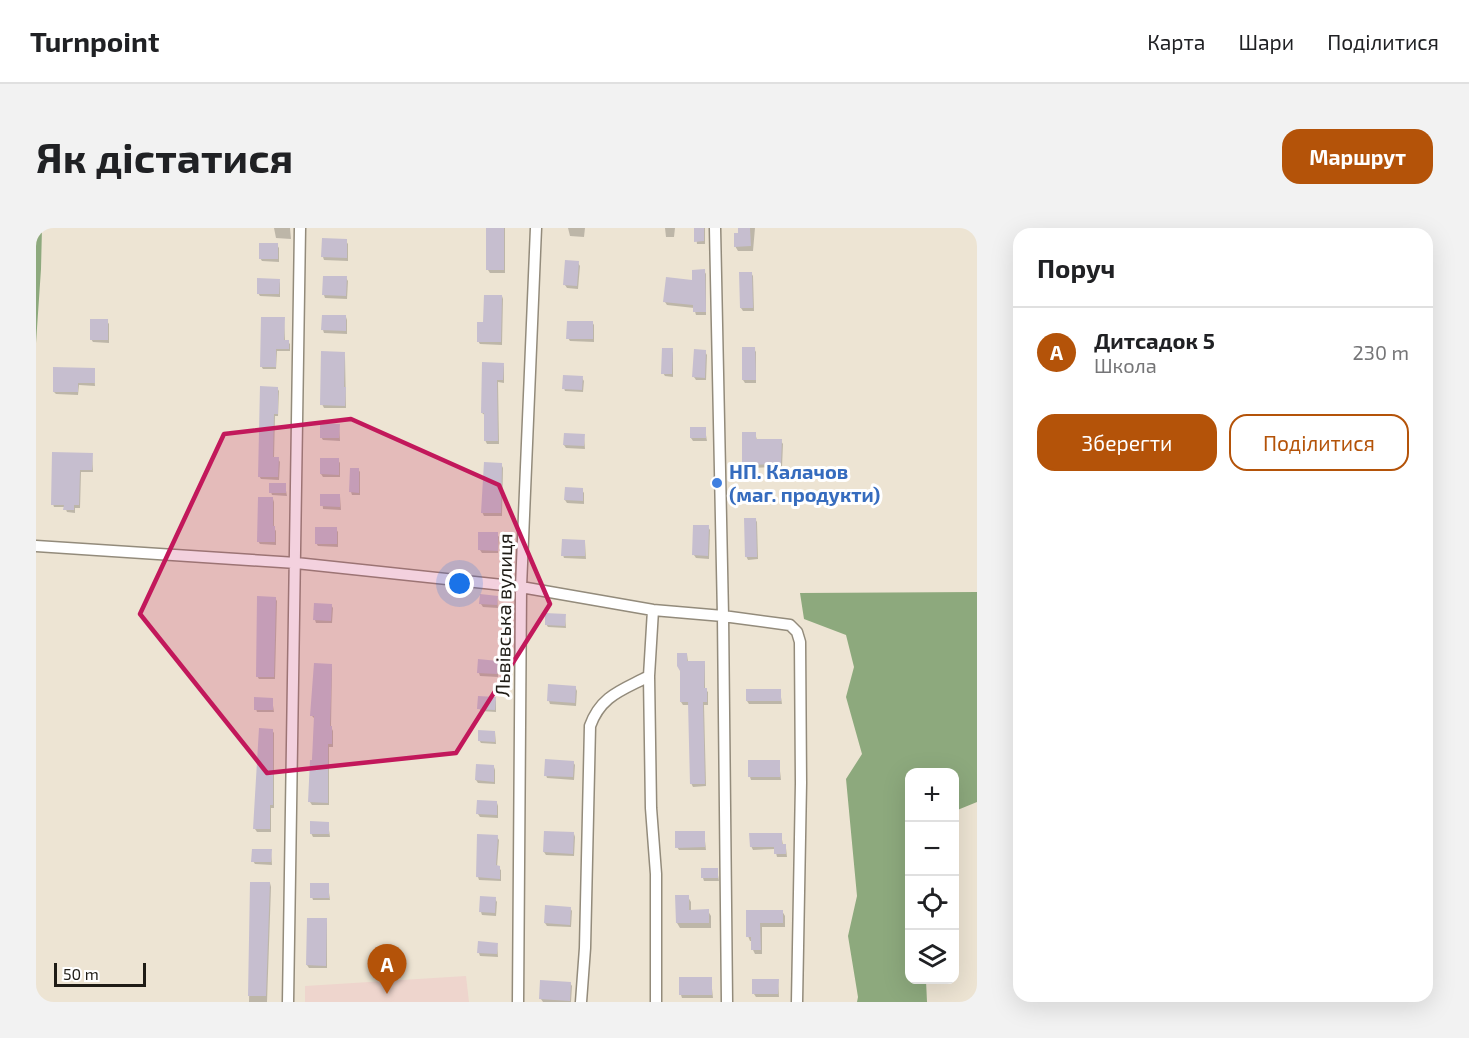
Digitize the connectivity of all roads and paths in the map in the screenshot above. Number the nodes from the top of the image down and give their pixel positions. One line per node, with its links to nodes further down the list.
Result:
1 (300, 228): 5 (street)
2 (536, 228): 6 (street, Львівська вулиця)
3 (715, 228): 8 (street)
4 (36, 546): 5 (street)
5 (296, 563): 6 (street); 10 (street)
6 (521, 587): 7 (street); 11 (street, Львівська вулиця)
7 (653, 610): 8 (street); 9 (street)
8 (723, 616): 14 (street); 15 (street)
9 (650, 676): 12 (street); 13 (street)
10 (288, 1002)
11 (518, 1002)
12 (581, 1002)
13 (656, 1002)
14 (728, 1002)
15 (797, 1002)

